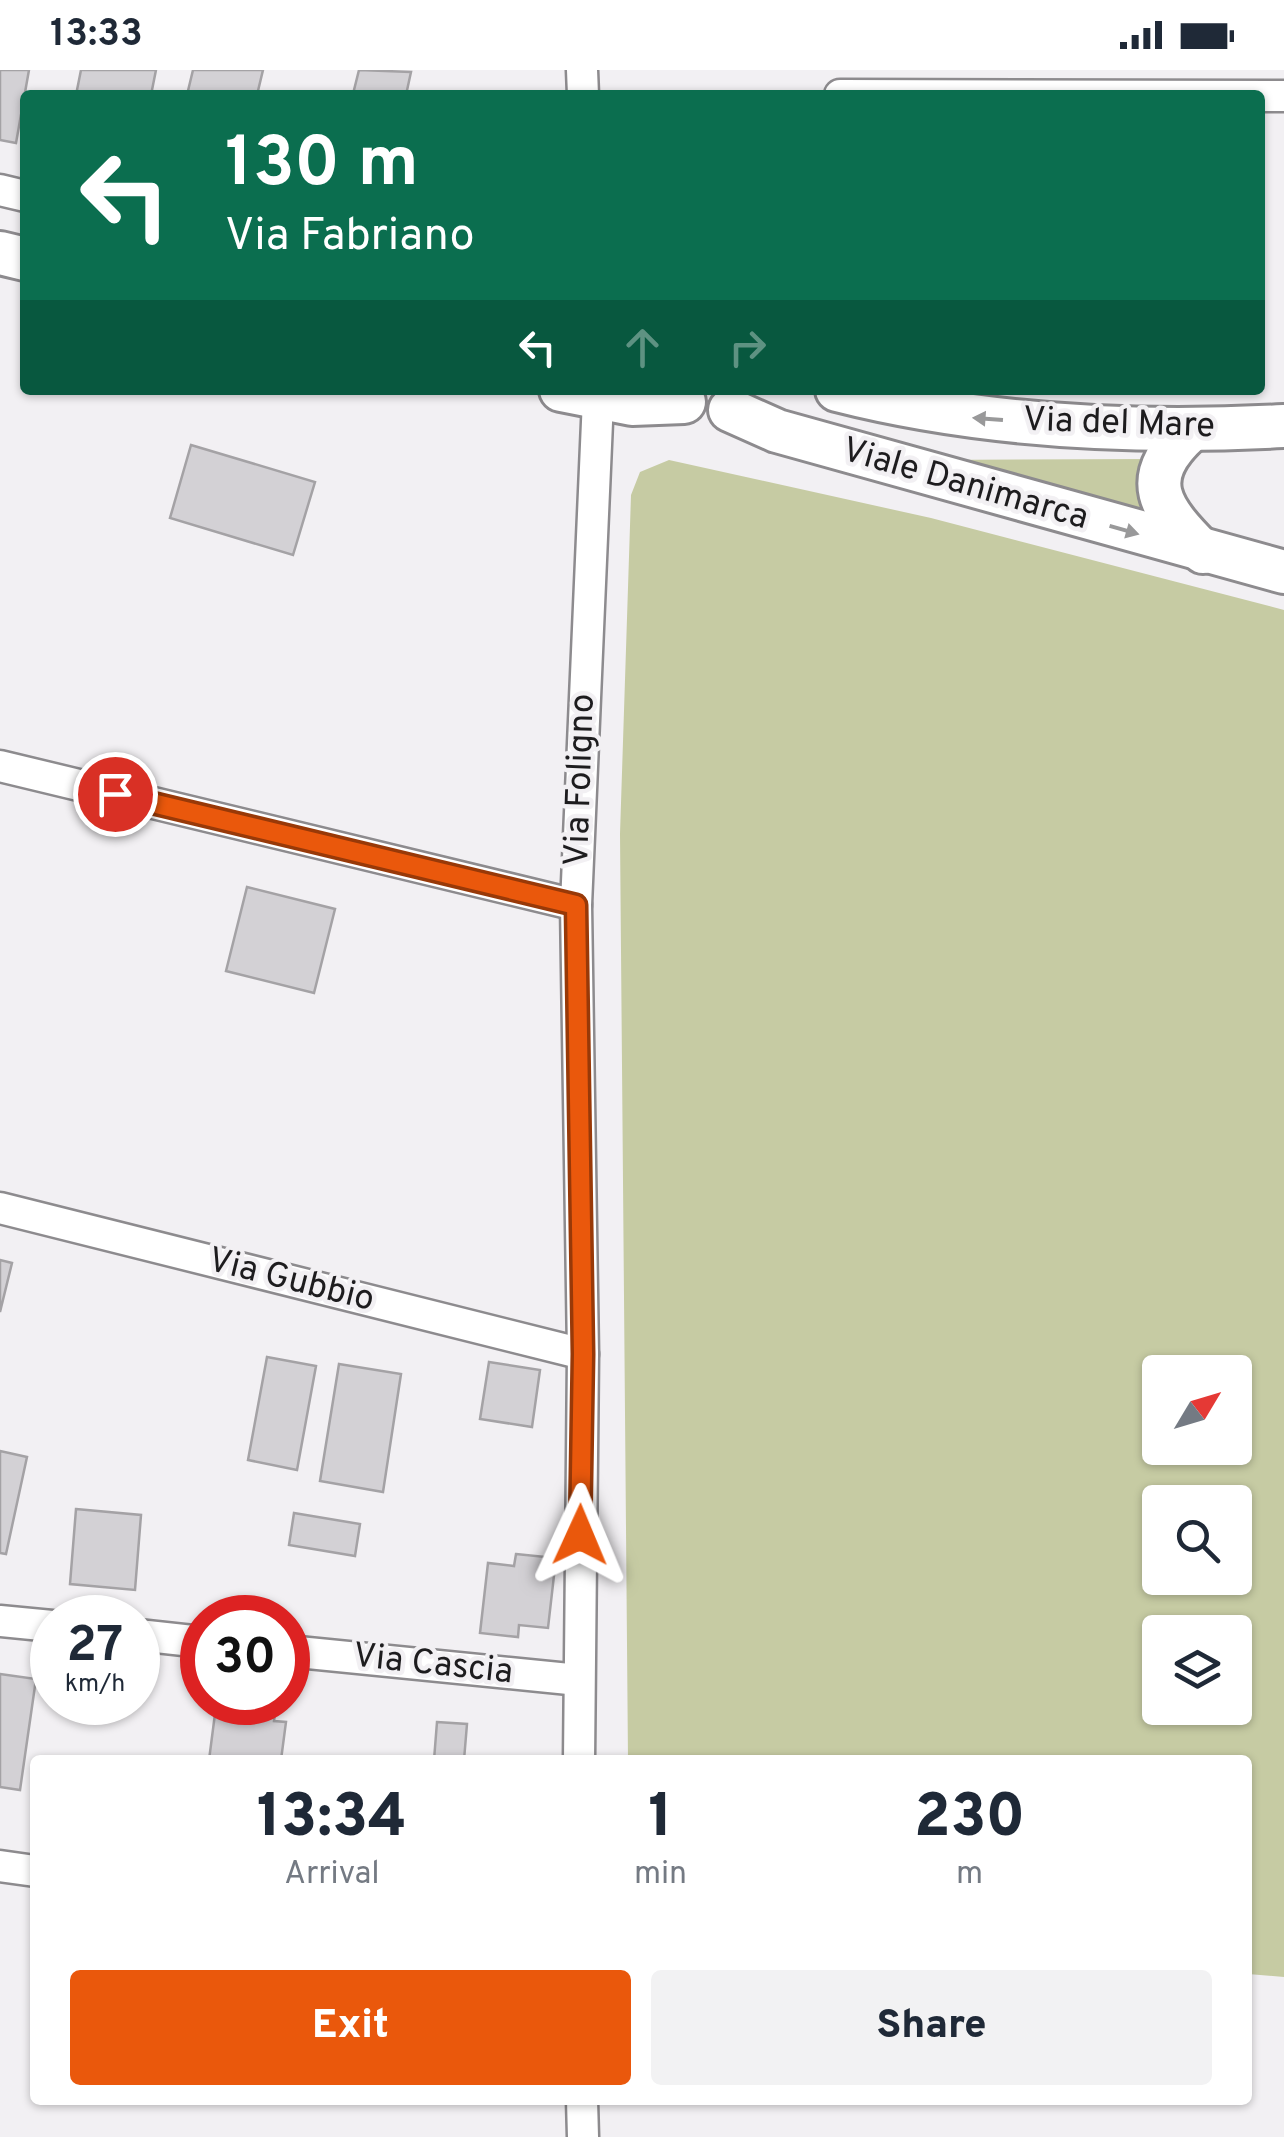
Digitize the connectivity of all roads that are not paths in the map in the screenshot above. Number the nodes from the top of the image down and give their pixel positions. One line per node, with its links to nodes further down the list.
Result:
1 (1030, 82): 2 (street); 3 (street)
2 (913, 90)
3 (1175, 90)
4 (580, 395): 6 (main road); 13 (street, Via Foligno)
5 (860, 395): 9 (main road, Via del Mare, one-way to 5)
6 (680, 396): 7 (main road, Viale Danimarca)
7 (739, 400): 10 (main road, Viale Danimarca, one-way to 10)
8 (1284, 426): 9 (main road, Via del Mare)
9 (1190, 431): 10 (main road)
10 (1203, 552): 11 (main road, Viale Danimarca)
11 (1284, 572)
12 (0, 766): 13 (street)
13 (576, 905): 15 (street, Via Foligno)
14 (0, 1208): 15 (street, Via Gubbio)
15 (583, 1354): 19 (street, Via Foligno)
16 (0, 1621): 17 (street)
17 (30, 1624)
18 (310, 1652): 19 (street, Via Cascia)
19 (578, 1680): 20 (street, Via Foligno)
20 (579, 1755)
21 (0, 1866): 22 (street)
22 (30, 1870)
23 (582, 2105): 24 (street)
24 (582, 2137)

